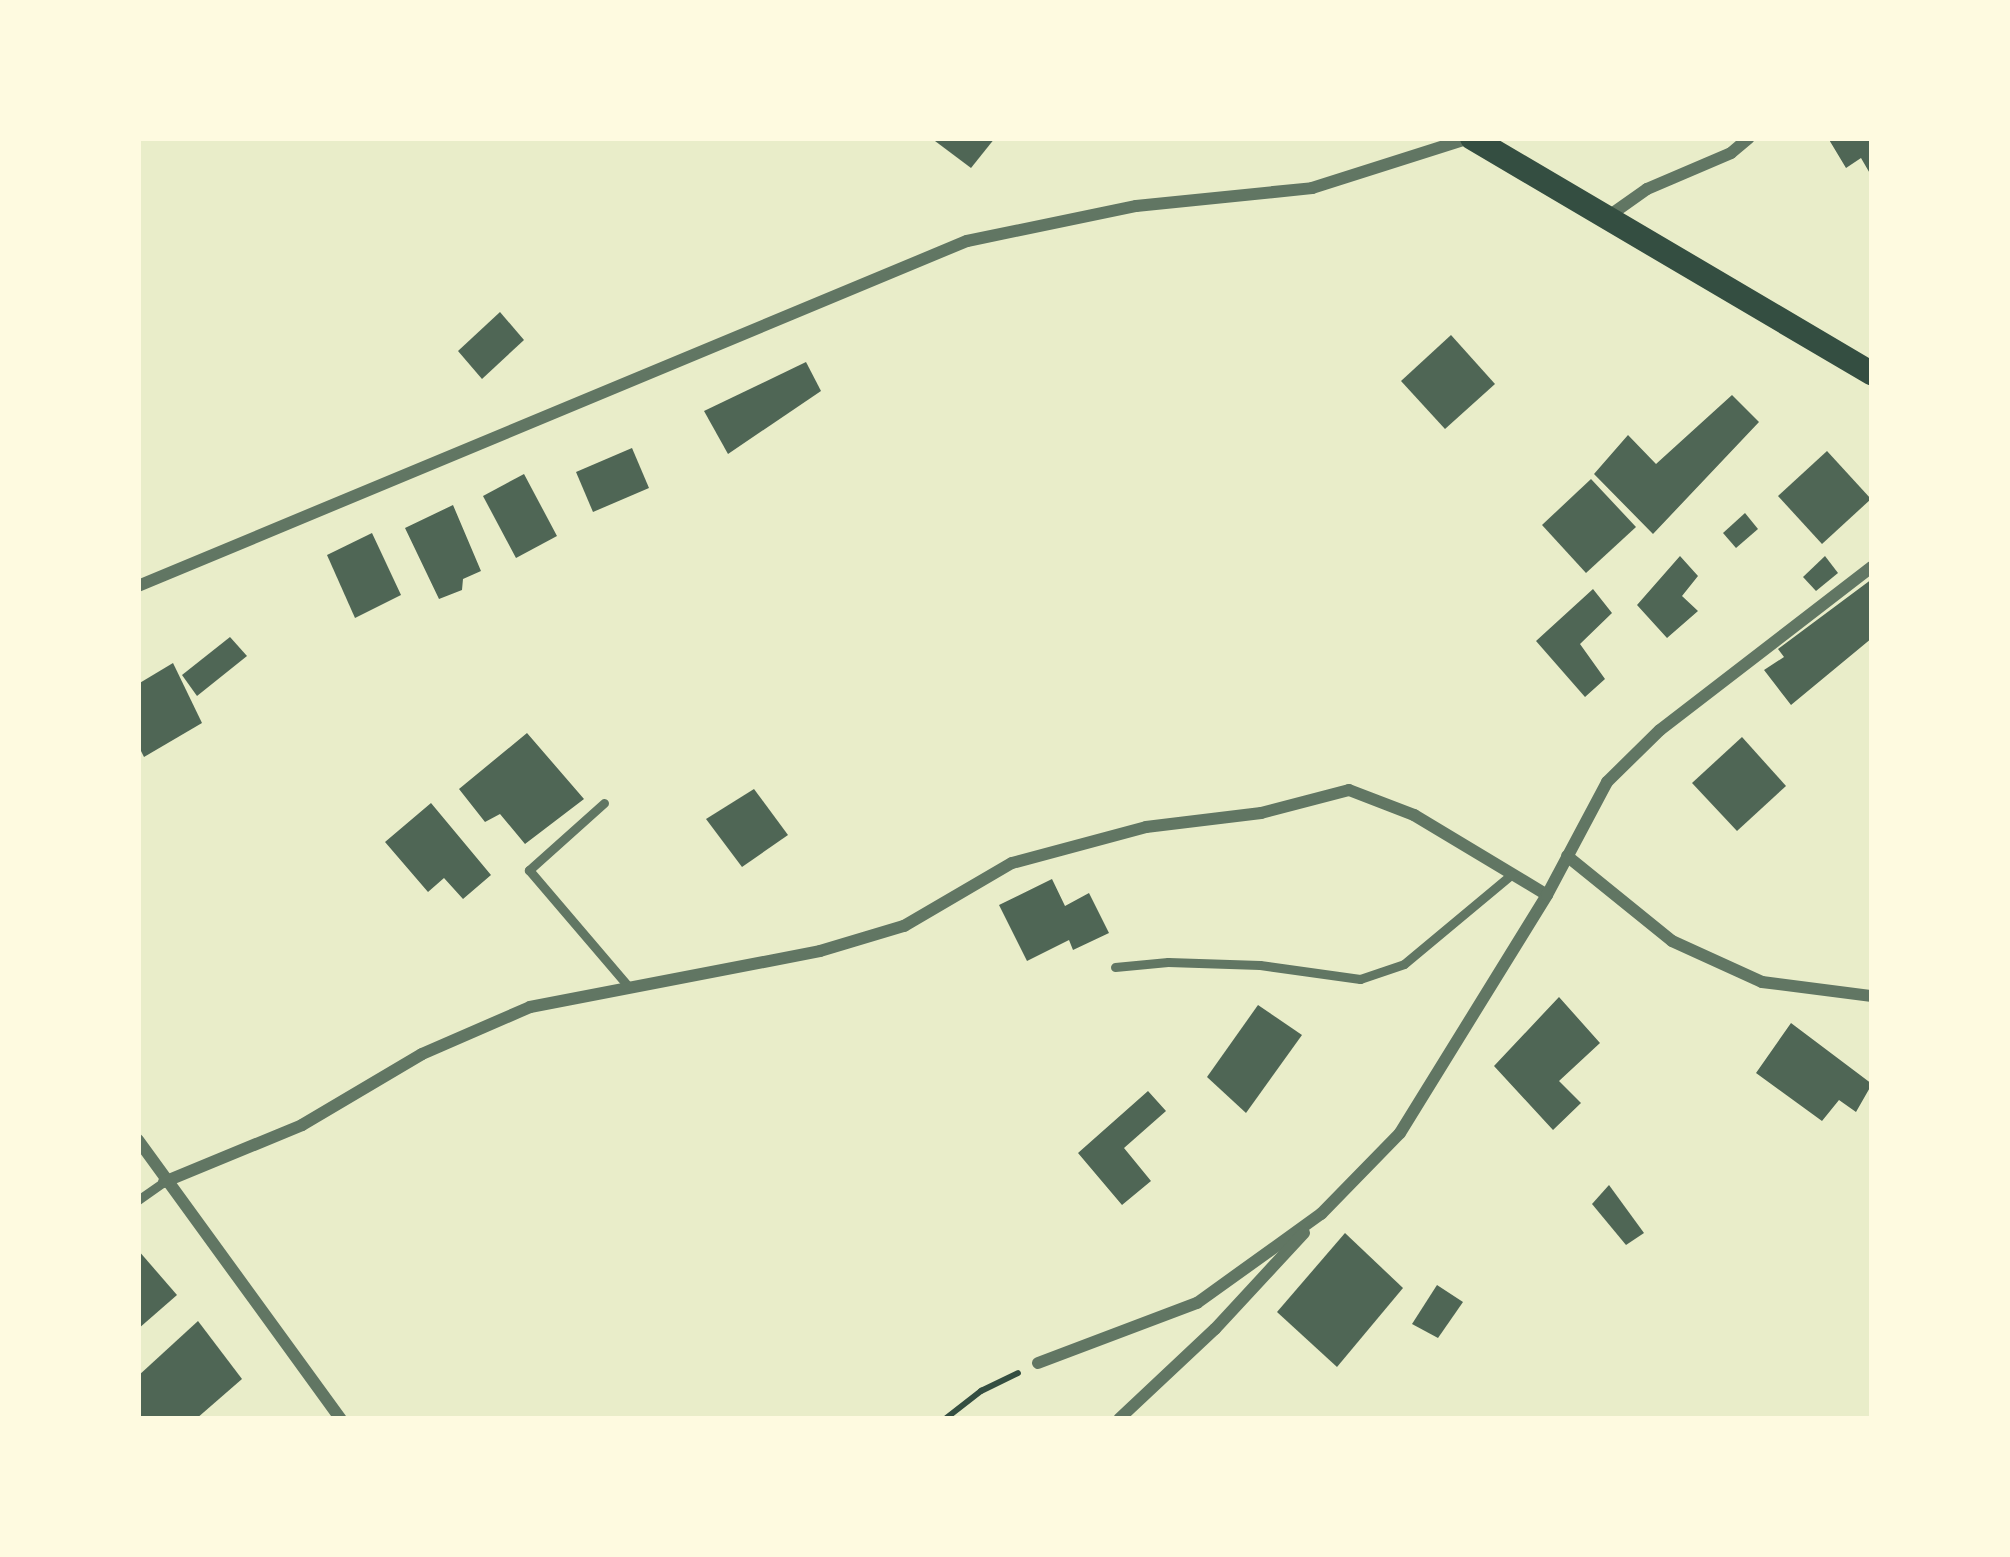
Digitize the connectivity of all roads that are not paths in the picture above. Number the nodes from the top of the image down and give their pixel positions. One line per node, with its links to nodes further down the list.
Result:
1 (1471, 138): 3 (main road); 6 (street)
2 (1749, 138): 3 (street)
3 (1606, 218): 4 (main road)
4 (1872, 374)
5 (1872, 567): 8 (street)
6 (138, 586)
7 (604, 803): 12 (lane)
8 (1567, 856): 10 (street); 13 (street)
9 (1512, 874): 10 (street); 11 (lane); 12 (street)
10 (1547, 895): 17 (street)
11 (1114, 967)
12 (628, 986): 15 (street)
13 (1872, 996)
14 (138, 1140): 15 (street)
15 (164, 1182): 16 (lane); 19 (street)
16 (138, 1200)
17 (1321, 1214): 18 (street); 20 (street)
18 (1038, 1363)
19 (341, 1419)
20 (1119, 1419)

